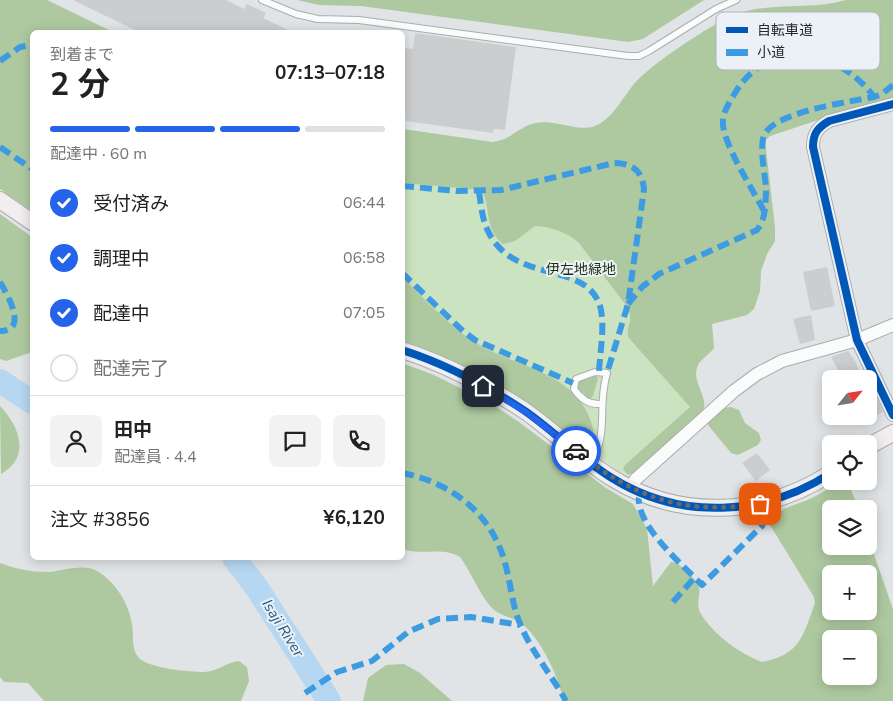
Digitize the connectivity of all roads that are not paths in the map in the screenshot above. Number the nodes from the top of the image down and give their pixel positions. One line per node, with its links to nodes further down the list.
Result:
1 (262, 0): 2 (lane)
2 (736, 0)
3 (893, 104): 7 (street)
4 (0, 200): 5 (street)
5 (30, 221)
6 (893, 325): 7 (street)
7 (857, 340): 10 (street); 15 (street)
8 (405, 351): 13 (street)
9 (601, 404): 9 (lane); 13 (lane)
10 (893, 415)
11 (892, 434): 12 (street)
12 (877, 442)
13 (591, 463): 15 (street)
14 (822, 478): 15 (street)
15 (630, 488)

